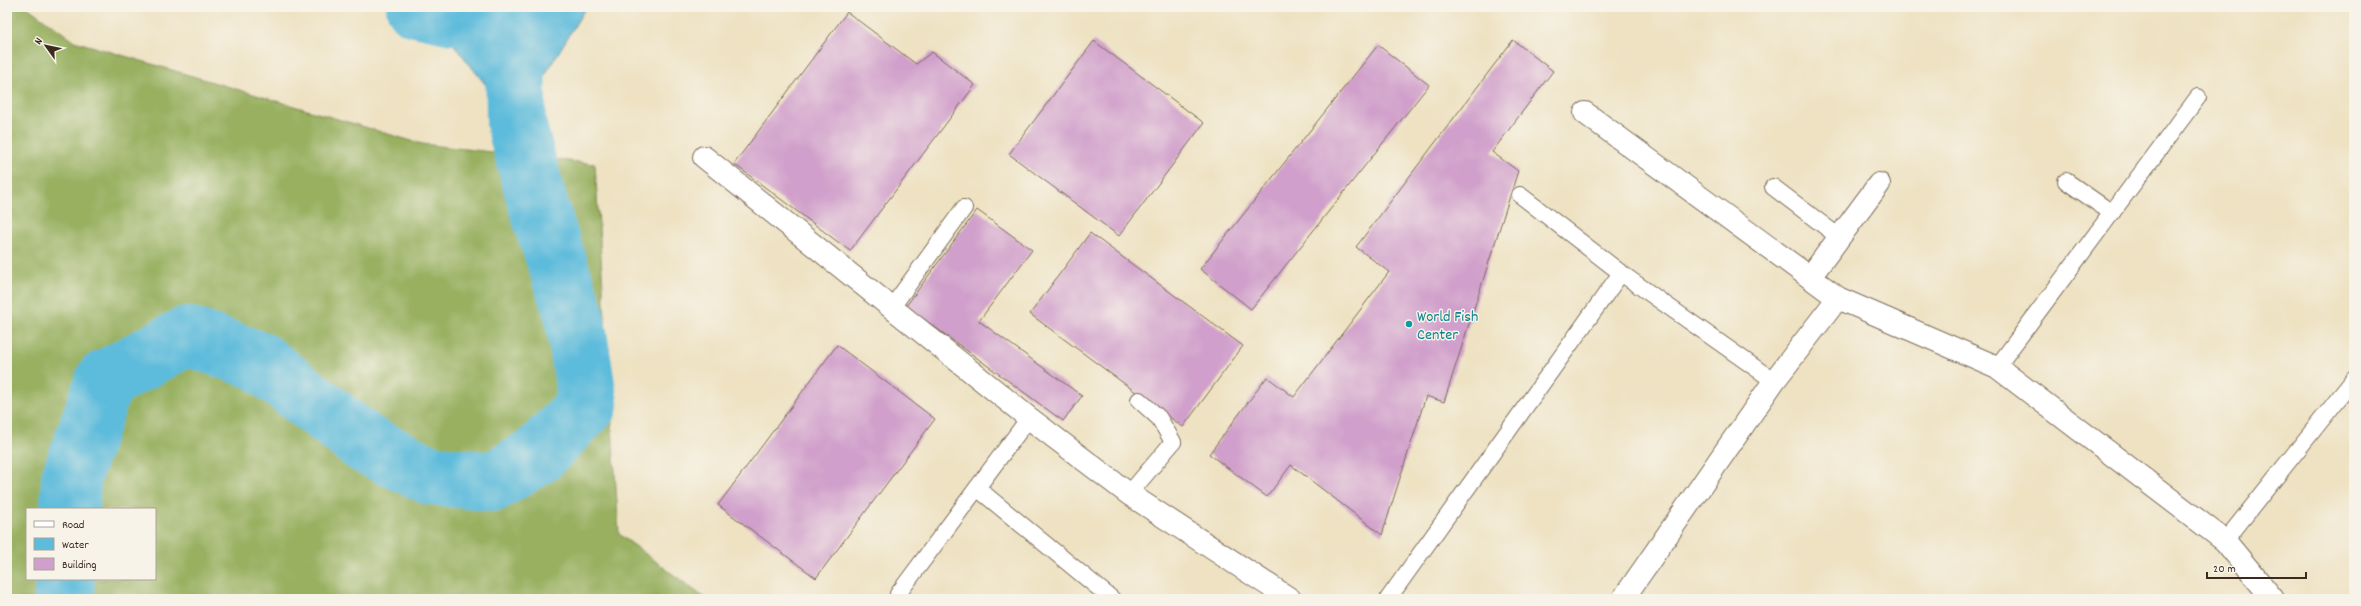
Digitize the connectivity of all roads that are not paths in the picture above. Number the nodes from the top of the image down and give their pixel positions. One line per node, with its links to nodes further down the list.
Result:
1 (2198, 97): 9 (lane)
2 (1585, 113): 12 (street)
3 (704, 157): 14 (street)
4 (2066, 181): 9 (lane)
5 (1879, 184): 10 (street)
6 (1773, 187): 10 (lane)
7 (1520, 195): 11 (lane)
8 (964, 208): 14 (lane)
9 (2112, 213): 15 (lane)
10 (1839, 237): 12 (street)
11 (1621, 273): 17 (lane); 26 (lane)
12 (1810, 277): 13 (street)
13 (1838, 298): 15 (street); 17 (street)
14 (892, 307): 19 (street)
15 (1997, 367): 22 (street)
16 (2354, 379): 22 (lane)
17 (1774, 381): 27 (street)
18 (1139, 400): 21 (lane)
19 (1029, 418): 20 (lane); 21 (street)
20 (977, 488): 23 (lane); 24 (lane)
21 (1129, 494): 25 (street)
22 (2225, 540): 28 (street)
23 (898, 594)
24 (1112, 599)
25 (1290, 599)
26 (1388, 599)
27 (1623, 599)
28 (2273, 599)

